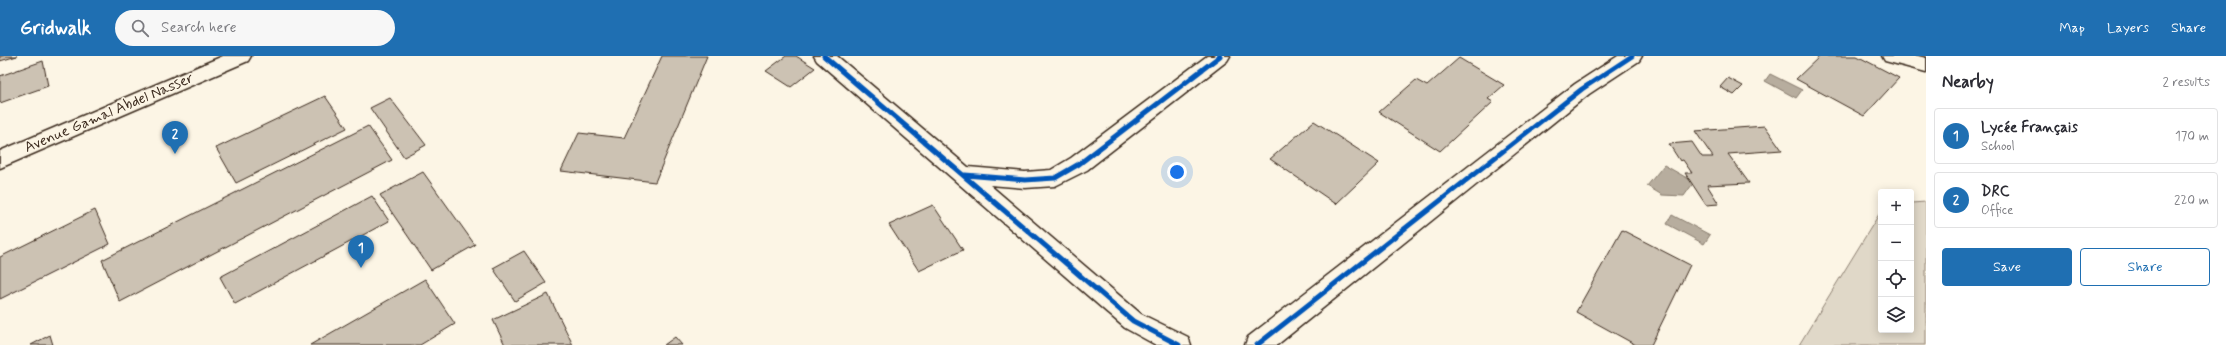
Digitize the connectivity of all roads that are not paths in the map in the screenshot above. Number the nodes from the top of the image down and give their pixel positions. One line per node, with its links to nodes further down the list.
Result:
1 (241, 56): 7 (street, Avenue Gamal Abdel Nasser)
2 (824, 56): 8 (street)
3 (1220, 56): 8 (street)
4 (1632, 56): 10 (street)
5 (1892, 56): 6 (street)
6 (1926, 65)
7 (0, 160)
8 (965, 175): 9 (street)
9 (1179, 345)
10 (1257, 345)

